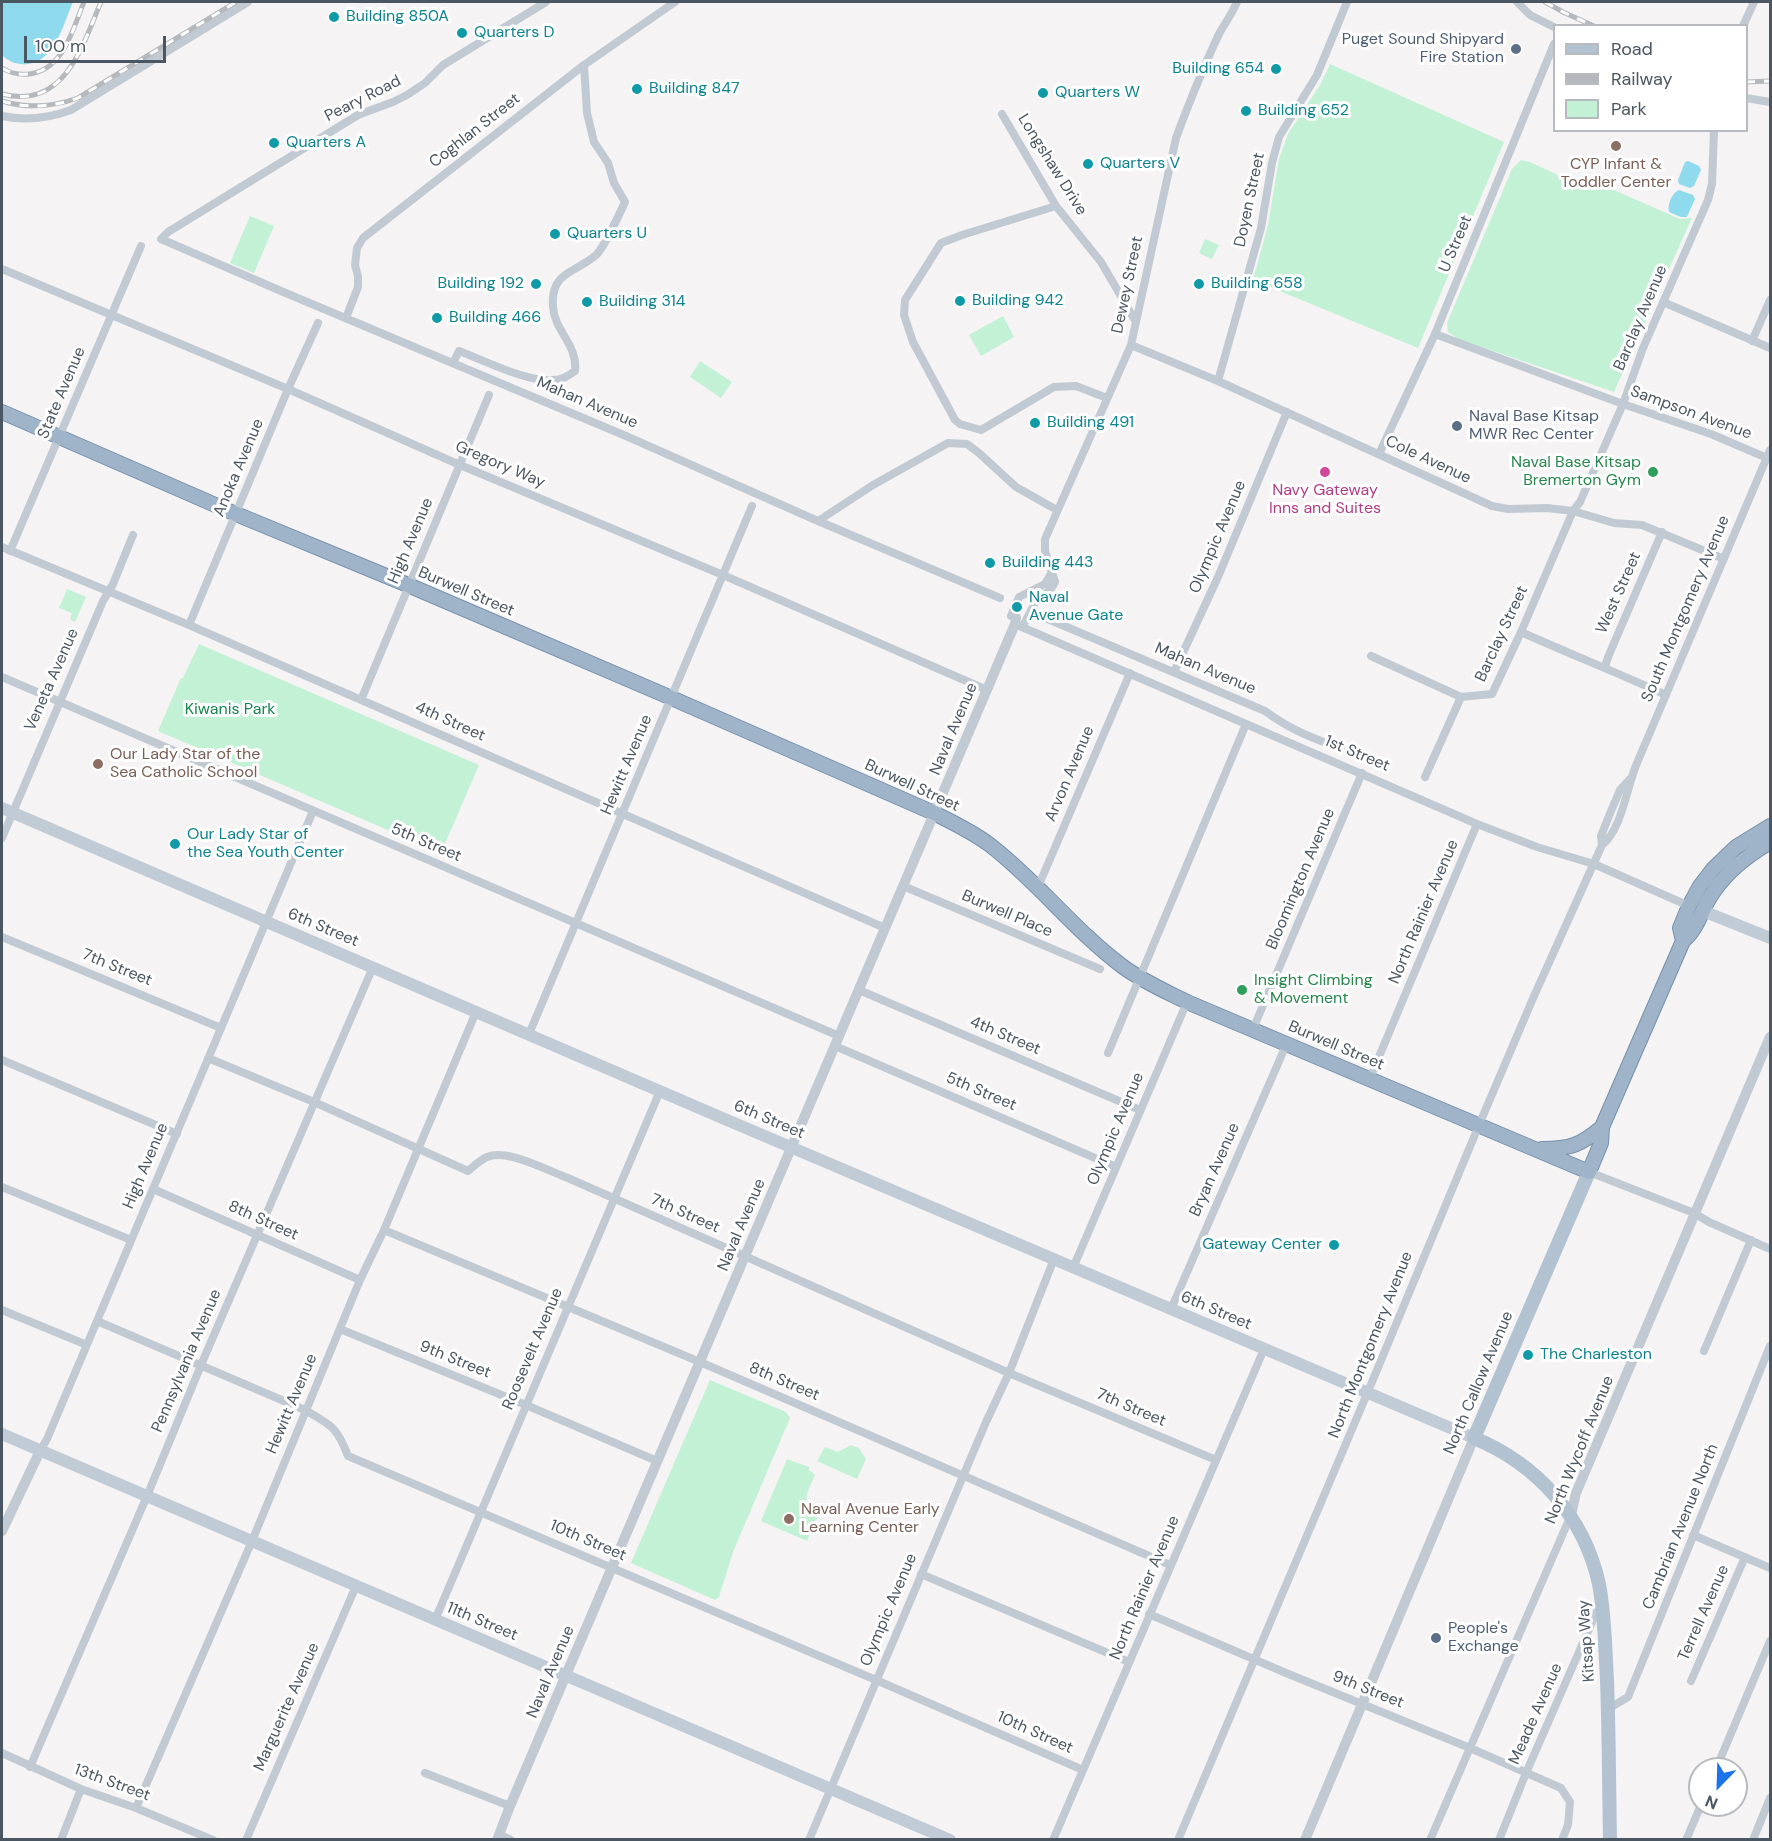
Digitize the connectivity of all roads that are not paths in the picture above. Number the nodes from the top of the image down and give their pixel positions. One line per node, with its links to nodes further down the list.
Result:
1 (248, 2): 17 (street)
2 (546, 2): 20 (street, Peary Road)
3 (675, 2): 11 (street, Coghlan Street)
4 (1237, 2): 27 (street, Dewey Street)
5 (1347, 2): 34 (street, Doyen Street)
6 (1516, 2): 9 (street)
7 (1754, 2): 8 (street)
8 (1744, 24)
9 (1553, 26)
10 (1553, 46): 29 (street, U Street)
11 (584, 65): 26 (street, Coghlan Street); 33 (street)
12 (1748, 98): 13 (street)
13 (1770, 102)
14 (2, 110): 17 (street)
15 (1002, 114): 19 (street, Longshaw Drive)
16 (2, 116): 17 (street)
17 (22, 118)
18 (1714, 132): 24 (street, Barclay Avenue)
19 (1056, 206): 27 (street, Longshaw Drive); 37 (street)
20 (161, 239): 26 (street, Mahan Avenue)
21 (141, 246): 25 (street, State Avenue)
22 (2, 269): 25 (street, Gregory Way)
23 (1770, 300): 30 (street)
24 (1663, 302): 30 (street); 38 (street, Barclay Avenue)
25 (111, 315): 35 (street, Gregory Way); 41 (street, State Avenue)
26 (346, 318): 33 (street, Mahan Avenue)
27 (1136, 322): 31 (street, Dewey Street)
28 (318, 323): 35 (street, Anoka Avenue)
29 (1435, 334): 38 (street, Sampson Avenue); 42 (street, U Street)
30 (1752, 341): 32 (street)
31 (1131, 345): 34 (street, Cole Avenue); 37 (street, Dewey Street)
32 (1770, 348)
33 (453, 363): 49 (street, Mahan Avenue)
34 (1218, 381): 40 (street, Cole Avenue)
35 (288, 389): 44 (street, Gregory Way); 48 (street, Anoka Avenue)
36 (489, 395): 44 (street, High Avenue)
37 (1107, 398): 46 (street, Dewey Street)
38 (1623, 404): 43 (street, Sampson Avenue); 47 (street, Barclay Avenue)
39 (2, 412): 41 (highway, Burwell Street)
40 (1287, 412): 42 (street, Cole Avenue); 65 (street, Olympic Avenue)
41 (59, 437): 48 (highway, Burwell Street); 52 (street, State Avenue)
42 (1379, 454): 47 (street, Cole Avenue)
43 (1769, 454): 53 (street, South Montgomery Avenue)
44 (460, 465): 55 (street, Gregory Way); 56 (street, High Avenue)
45 (752, 506): 55 (street, Hewitt Avenue)
46 (1057, 510): 49 (street); 54 (street, Dewey Street)
47 (1573, 511): 50 (street, Cole Avenue); 62 (street, Barclay Street)
48 (236, 514): 56 (highway, Burwell Street); 61 (street, Anoka Avenue)
49 (818, 521): 58 (street, Mahan Avenue)
50 (1662, 532): 53 (street, Cole Avenue); 64 (street, West Street)
51 (133, 536): 57 (street, Veneta Avenue)
52 (6, 549): 57 (street, 4th Street)
53 (1724, 559): 69 (street, South Montgomery Avenue)
54 (1053, 571): 60 (street); 60 (street)
55 (723, 576): 68 (street, Gregory Way); 71 (street, Hewitt Avenue)
56 (408, 585): 71 (highway, Burwell Street); 72 (street, High Avenue)
57 (107, 591): 61 (street, 4th Street); 73 (street, Veneta Avenue)
58 (1000, 598)
59 (1036, 614): 65 (street, Mahan Avenue)
60 (1017, 620): 66 (street, 1st Street); 68 (street, Naval Avenue)
61 (189, 625): 72 (street, 4th Street)
62 (1521, 632): 64 (street); 70 (street, Barclay Street)
63 (1371, 656): 70 (street)
64 (1605, 667): 69 (street)
65 (1174, 672): 75 (street, Mahan Avenue)
66 (1130, 673): 74 (street, 1st Street); 88 (street, Arvon Avenue)
67 (2, 677): 73 (street, 5th Street)
68 (987, 690): 81 (street, Naval Avenue)
69 (1666, 695): 86 (street, South Montgomery Avenue)
70 (1461, 697): 77 (street, Barclay Street)
71 (671, 698): 80 (street, Hewitt Avenue); 81 (highway, Burwell Street)
72 (361, 700): 80 (street, 4th Street)
73 (59, 702): 78 (street, Veneta Avenue); 79 (street, 5th Street)
74 (1246, 723): 76 (street, 1st Street); 99 (street)
75 (1361, 753)
76 (1362, 773): 82 (street, 1st Street); 104 (street, Bloomington Avenue)
77 (1425, 777)
78 (7, 810): 84 (street, Veneta Avenue); 91 (main road, 6th Street)
79 (313, 811): 91 (street, High Avenue); 92 (street, 5th Street)
80 (622, 813): 92 (street, Hewitt Avenue); 93 (street, 4th Street)
81 (934, 813): 87 (street, Naval Avenue); 88 (highway, Burwell Street)
82 (1477, 824): 86 (street, 1st Street); 112 (street, North Rainier Avenue)
83 (1770, 826): 89 (highway, North Callow Avenue)
84 (2, 838)
85 (1770, 842): 90 (highway, North Callow Avenue)
86 (1594, 864): 89 (street, 1st Street); 116 (street, North Montgomery Avenue)
87 (903, 886): 93 (street, Naval Avenue); 98 (street, Burwell Place)
88 (1038, 887): 99 (highway, Burwell Street)
89 (1689, 906): 96 (highway, North Callow Avenue)
90 (1703, 911): 95 (main road); 96 (highway, North Callow Avenue)
91 (266, 921): 97 (main road, 6th Street); 103 (street, High Avenue)
92 (576, 923): 105 (street, Hewitt Avenue); 107 (street, 5th Street)
93 (885, 928): 100 (street, Naval Avenue)
94 (2, 937): 103 (street, 7th Street)
95 (1770, 938)
96 (1683, 941): 117 (highway, North Callow Avenue)
97 (373, 967): 102 (main road, 6th Street); 114 (street, Pennsylvania Avenue)
98 (1100, 969)
99 (1140, 978): 101 (highway, Burwell Street); 109 (street)
100 (859, 990): 107 (street, Naval Avenue); 115 (street, 4th Street)
101 (1187, 1002): 104 (highway, Burwell Street); 115 (street, Olympic Avenue)
102 (476, 1012): 105 (main road, 6th Street); 120 (street, Hewitt Avenue)
103 (221, 1028): 110 (street, High Avenue)
104 (1253, 1029): 108 (highway, Burwell Street)
105 (529, 1034): 113 (main road, 6th Street)
106 (1770, 1037): 127 (street, North Wycoff Avenue)
107 (837, 1041): 119 (street, Naval Avenue); 122 (street, 5th Street)
108 (1287, 1043): 112 (highway, Burwell Street); 138 (street, Bryan Avenue)
109 (1108, 1053)
110 (208, 1058): 114 (street, 7th Street); 118 (street, High Avenue)
111 (2, 1060): 118 (street)
112 (1370, 1078): 116 (highway, Burwell Street)
113 (660, 1091): 119 (main road, 6th Street); 126 (street, Roosevelt Avenue)
114 (314, 1102): 120 (street, 7th Street); 129 (street, Pennsylvania Avenue)
115 (1140, 1110): 122 (street, Olympic Avenue)
116 (1479, 1125): 121 (highway, Burwell Street); 149 (street, North Montgomery Avenue)
117 (1602, 1127): 121 (highway); 123 (highway, North Callow Avenue)
118 (177, 1134): 125 (street, High Avenue)
119 (791, 1147): 133 (street, Naval Avenue); 134 (main road, 6th Street)
120 (418, 1149): 126 (street, 7th Street); 128 (street, Hewitt Avenue)
121 (1536, 1149): 123 (highway, Burwell Street)
122 (1116, 1167): 135 (street, Olympic Avenue)
123 (1589, 1172): 127 (street, Burwell Street); 153 (main road, North Callow Avenue)
124 (2, 1187): 130 (street)
125 (153, 1189): 129 (street, 8th Street); 130 (street, High Avenue)
126 (613, 1198): 133 (street, 7th Street); 137 (street, Roosevelt Avenue)
127 (1694, 1213): 131 (street, Burwell Street); 161 (street, North Wycoff Avenue)
128 (384, 1230): 136 (street, Hewitt Avenue); 137 (street, 8th Street)
129 (257, 1235): 136 (street, 8th Street); 147 (street, Pennsylvania Avenue)
130 (131, 1240): 140 (street, High Avenue)
131 (1751, 1240): 132 (street, Burwell Street); 145 (street)
132 (1770, 1249)
133 (744, 1257): 146 (street, Naval Avenue); 148 (street, 7th Street)
134 (1054, 1259): 135 (main road, 6th Street); 148 (street, Olympic Avenue)
135 (1073, 1268): 138 (main road, 6th Street)
136 (360, 1280): 141 (street, Hewitt Avenue)
137 (567, 1306): 146 (street, 8th Street); 150 (street, Roosevelt Avenue)
138 (1171, 1309): 144 (main road, 6th Street)
139 (2, 1310): 142 (street)
140 (97, 1321): 142 (street, High Avenue); 147 (street, 10th Street)
141 (340, 1329): 150 (street, 9th Street); 151 (street, Hewitt Avenue)
142 (87, 1345): 154 (street, High Avenue)
143 (1770, 1346): 163 (street, Cambrian Avenue North)
144 (1264, 1349): 149 (main road, 6th Street); 155 (street, North Rainier Avenue)
145 (1704, 1351)
146 (700, 1362): 156 (street, Naval Avenue); 158 (street, 8th Street)
147 (201, 1365): 151 (street, 10th Street); 159 (street, Pennsylvania Avenue)
148 (1009, 1373): 155 (street, 7th Street); 158 (street, Olympic Avenue)
149 (1368, 1393): 153 (main road, 6th Street); 175 (street, North Montgomery Avenue)
150 (526, 1405): 156 (street, 9th Street); 160 (street, Roosevelt Avenue)
151 (305, 1410): 160 (street, 10th Street); 164 (street, Hewitt Avenue)
152 (2, 1434): 154 (main road, 11th Street)
153 (1474, 1438): 157 (main road, 6th Street); 180 (street, North Callow Avenue)
154 (40, 1450): 159 (main road, 11th Street); 162 (street, High Avenue)
155 (1216, 1460): 166 (street, North Rainier Avenue)
156 (657, 1461): 167 (street, Naval Avenue)
157 (1523, 1464): 161 (main road, Kitsap Way)
158 (963, 1475): 166 (street, 8th Street); 169 (street, Olympic Avenue)
159 (147, 1496): 164 (main road, 11th Street); 185 (street, Pennsylvania Avenue)
160 (480, 1511): 167 (street, 10th Street); 173 (street, Roosevelt Avenue)
161 (1571, 1515): 171 (main road, Kitsap Way); 182 (street, North Wycoff Avenue)
162 (2, 1531)
163 (1693, 1535): 165 (street); 181 (street, Cambrian Avenue North)
164 (252, 1541): 170 (main road, 11th Street); 193 (street, Hewitt Avenue)
165 (1745, 1557): 168 (street); 179 (street, Terrell Avenue)
166 (1170, 1564): 172 (street, North Rainier Avenue)
167 (612, 1568): 177 (street, Naval Avenue); 178 (street, 10th Street)
168 (1770, 1568)
169 (921, 1574): 176 (street); 178 (street, Olympic Avenue)
170 (356, 1586): 173 (main road, 11th Street); 199 (street, Marguerite Avenue)
171 (1602, 1601): 181 (main road, Kitsap Way); 188 (street, Meade Avenue)
172 (1149, 1614): 175 (street, 9th Street); 176 (street, North Rainier Avenue)
173 (435, 1620): 177 (main road, 11th Street)
174 (1770, 1641): 184 (street)
175 (1255, 1660): 180 (street, 9th Street); 204 (street, North Montgomery Avenue)
176 (1129, 1662): 186 (street, North Rainier Avenue)
177 (566, 1676): 189 (main road, 11th Street); 192 (street, Naval Avenue)
178 (876, 1680): 186 (street, 10th Street); 189 (street, Olympic Avenue)
179 (1690, 1681)
180 (1362, 1703): 182 (street, 9th Street); 205 (street, North Callow Avenue)
181 (1608, 1709): 209 (main road, Kitsap Way)
182 (1470, 1748): 188 (street, 9th Street); 206 (street, North Wycoff Avenue)
183 (2, 1753): 185 (street, 13th Street)
184 (1721, 1757)
185 (30, 1767): 190 (street, 13th Street)
186 (1083, 1770): 203 (street, North Rainier Avenue)
187 (425, 1773): 192 (street)
188 (1526, 1773): 207 (street, Meade Avenue); 208 (street, 9th Street)
189 (830, 1789): 195 (main road, 11th Street); 201 (street, Olympic Avenue)
190 (81, 1790): 193 (street, 13th Street); 197 (street)
191 (1770, 1798): 211 (street)
192 (510, 1806): 196 (street, Naval Avenue)
193 (136, 1808): 198 (street, 13th Street)
194 (1696, 1817): 210 (street)
195 (932, 1836): 202 (main road, 11th Street)
196 (498, 1837): 200 (street)
197 (62, 1839)
198 (213, 1839)
199 (246, 1839)
200 (511, 1839)
201 (808, 1839)
202 (950, 1839)
203 (1053, 1839)
204 (1178, 1839)
205 (1305, 1839)
206 (1430, 1839)
207 (1499, 1839)
208 (1562, 1839)
209 (1610, 1839)
210 (1688, 1839)
211 (1753, 1839)

